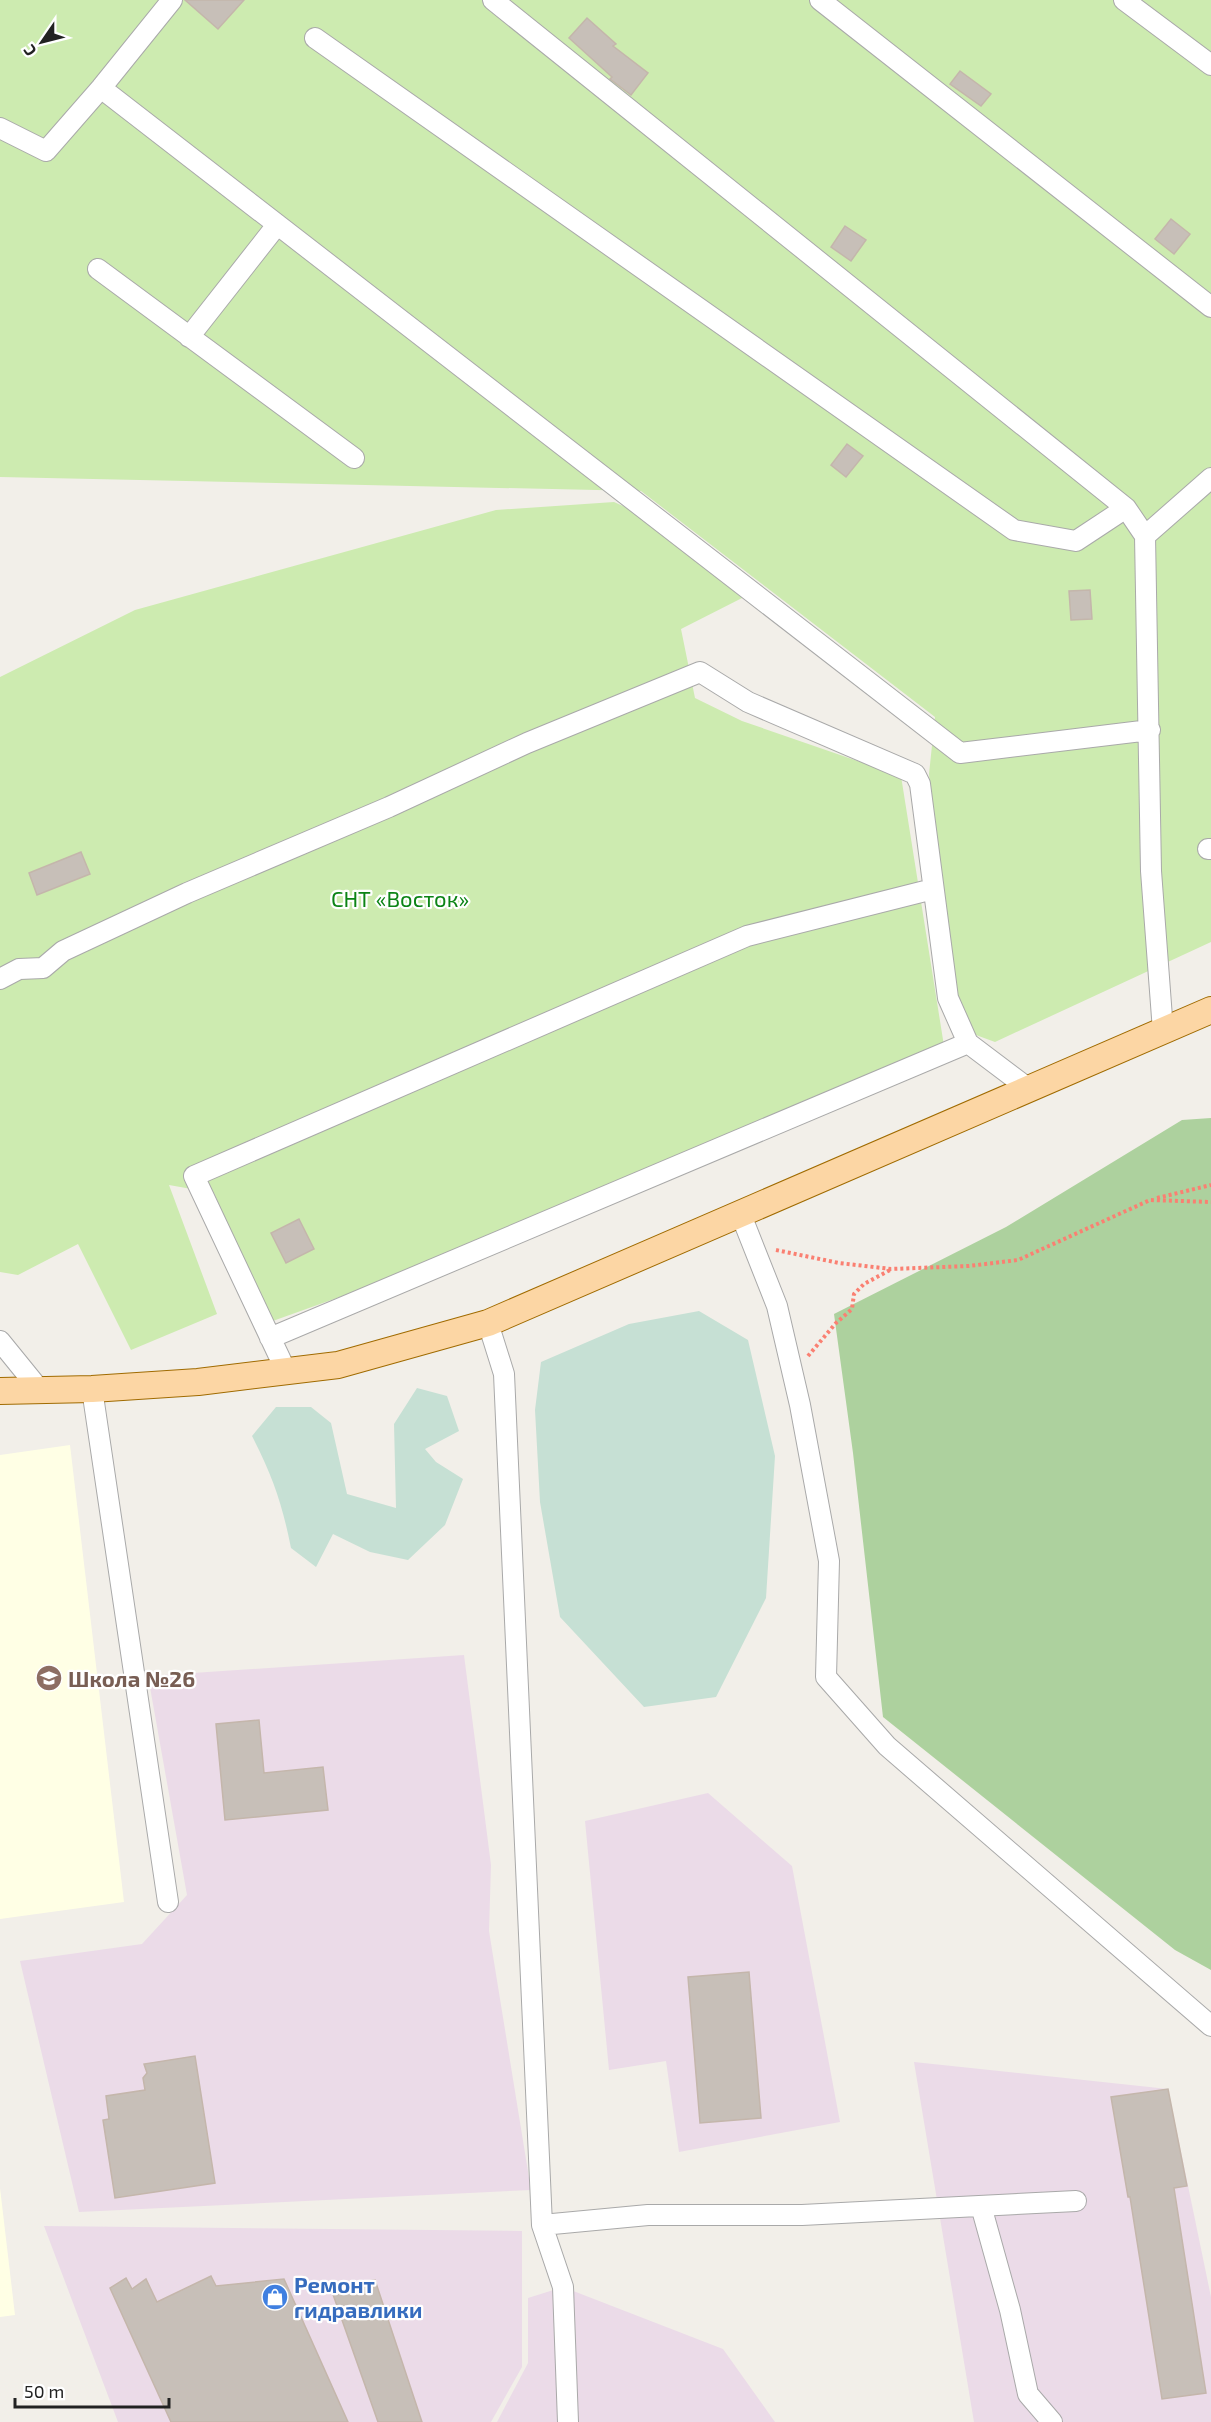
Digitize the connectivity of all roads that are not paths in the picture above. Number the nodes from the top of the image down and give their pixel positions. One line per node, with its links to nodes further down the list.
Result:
1 (172, 0): 7 (street)
2 (493, 0): 15 (street)
3 (820, 0): 11 (street)
4 (1124, 0): 6 (street)
5 (315, 38): 15 (street)
6 (1211, 65)
7 (101, 88): 8 (street); 9 (street)
8 (0, 128)
9 (277, 225): 12 (street); 17 (street)
10 (98, 269): 12 (street)
11 (1211, 307)
12 (189, 337): 13 (street)
13 (354, 458)
14 (1211, 478): 16 (street)
15 (1126, 508): 16 (street)
16 (1145, 536): 17 (street)
17 (1150, 730): 21 (street)
18 (933, 889): 19 (street); 22 (street); 26 (street)
19 (0, 979)
20 (1211, 1010): 21 (main road)
21 (1163, 1031): 23 (main road)
22 (968, 1043): 23 (street); 26 (street)
23 (1029, 1089): 24 (main road)
24 (741, 1215): 25 (main road); 33 (street)
25 (488, 1323): 28 (main road); 36 (street)
26 (270, 1338): 28 (street)
27 (0, 1341): 29 (street)
28 (285, 1371): 30 (main road)
29 (39, 1389): 30 (main road); 31 (main road)
30 (92, 1389): 32 (street)
31 (0, 1391)
32 (168, 1902)
33 (1211, 2026)
34 (1076, 2202): 35 (street)
35 (981, 2206): 36 (street); 38 (street)
36 (542, 2225): 37 (street)
37 (568, 2422)
38 (1052, 2422)

